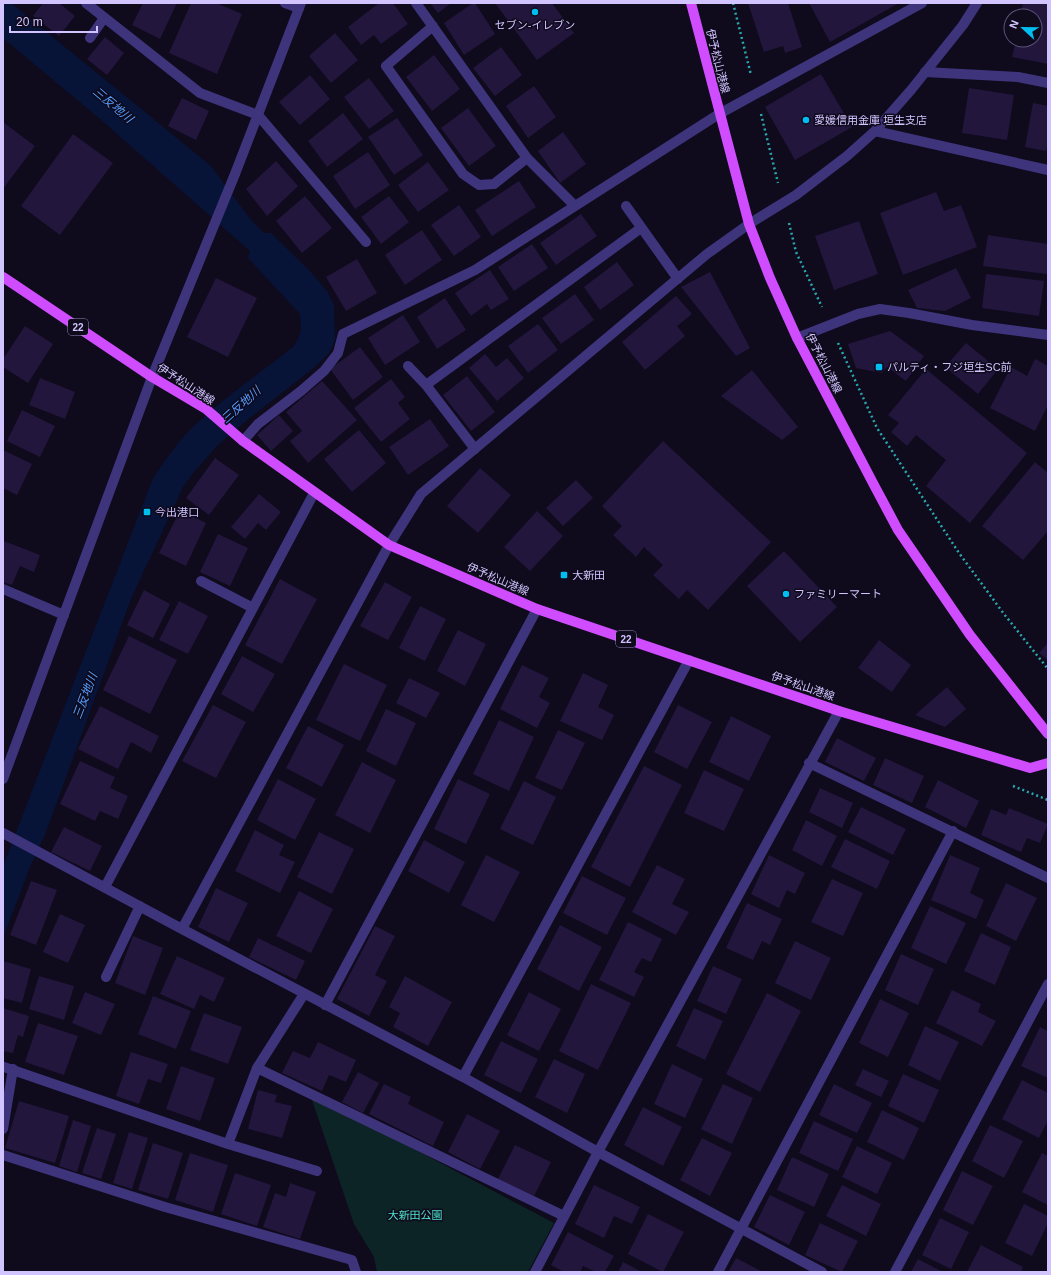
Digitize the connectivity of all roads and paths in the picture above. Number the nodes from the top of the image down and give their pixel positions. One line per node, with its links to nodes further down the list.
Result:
1 (86, 3): 9 (street)
2 (285, 3): 8 (street)
3 (416, 3): 10 (street)
4 (691, 3): 16 (main road, 伊予松山港線)
5 (733, 3): 14 (path)
6 (922, 3): 14 (street)
7 (977, 3): 12 (street)
8 (300, 6): 15 (street)
9 (104, 18): 11 (street); 15 (street)
10 (434, 26): 18 (street); 18 (street)
11 (90, 38)
12 (925, 72): 13 (street); 17 (street)
13 (1048, 83)
14 (756, 93): 16 (street); 20 (path)
15 (258, 114): 25 (street); 32 (street)
16 (719, 114): 21 (street); 23 (main road, 伊予松山港線)
17 (875, 131): 19 (street); 20 (street)
18 (527, 158): 21 (street)
19 (1048, 170)
20 (783, 202): 23 (street); 28 (path)
21 (575, 206): 34 (street)
22 (626, 206): 24 (street)
23 (749, 224): 27 (street); 30 (main road, 伊予松山港線)
24 (641, 228): 27 (street); 33 (street)
25 (366, 242)
26 (3, 277): 32 (main road, 伊予松山港線 / 22)
27 (678, 279): 35 (street)
28 (830, 325): 29 (street); 30 (street); 44 (path)
29 (1048, 336)
30 (797, 338): 46 (main road, 伊予松山港線)
31 (408, 366): 33 (street)
32 (152, 377): 34 (main road, 伊予松山港線 / 22); 42 (street)
33 (426, 385): 35 (street)
34 (240, 438): 36 (main road, 伊予松山港線 / 22)
35 (475, 449): 37 (street)
36 (314, 493): 37 (main road, 伊予松山港線 / 22); 40 (street)
37 (389, 545): 41 (main road, 伊予松山港線 / 22); 55 (street)
38 (201, 581): 40 (street)
39 (3, 589): 42 (street)
40 (253, 608): 53 (street)
41 (537, 609): 43 (main road, 伊予松山港線 / 22); 59 (street)
42 (64, 615): 49 (street)
43 (689, 660): 45 (main road, 伊予松山港線 / 22); 61 (street)
44 (1048, 669)
45 (839, 711): 47 (street); 48 (main road, 伊予松山港線 / 22)
46 (1047, 730)
47 (809, 763): 50 (street); 64 (street)
48 (1048, 763)
49 (3, 779)
50 (953, 831): 52 (street); 68 (street)
51 (3, 833): 53 (street)
52 (1048, 878)
53 (105, 887): 54 (street)
54 (140, 906): 55 (street); 56 (street)
55 (182, 929): 58 (street)
56 (106, 977)
57 (1048, 984): 73 (street)
58 (304, 994): 59 (street); 60 (street)
59 (325, 1005): 61 (street)
60 (257, 1068): 63 (street); 67 (street)
61 (463, 1077): 64 (street)
62 (3, 1128): 63 (street)
63 (228, 1144): 66 (street)
64 (598, 1152): 67 (street); 68 (street)
65 (3, 1155): 69 (street)
66 (317, 1171)
67 (564, 1216): 70 (street)
68 (741, 1229): 71 (street); 72 (street)
69 (356, 1272)
70 (535, 1272)
71 (718, 1272)
72 (822, 1272)
73 (895, 1272)

